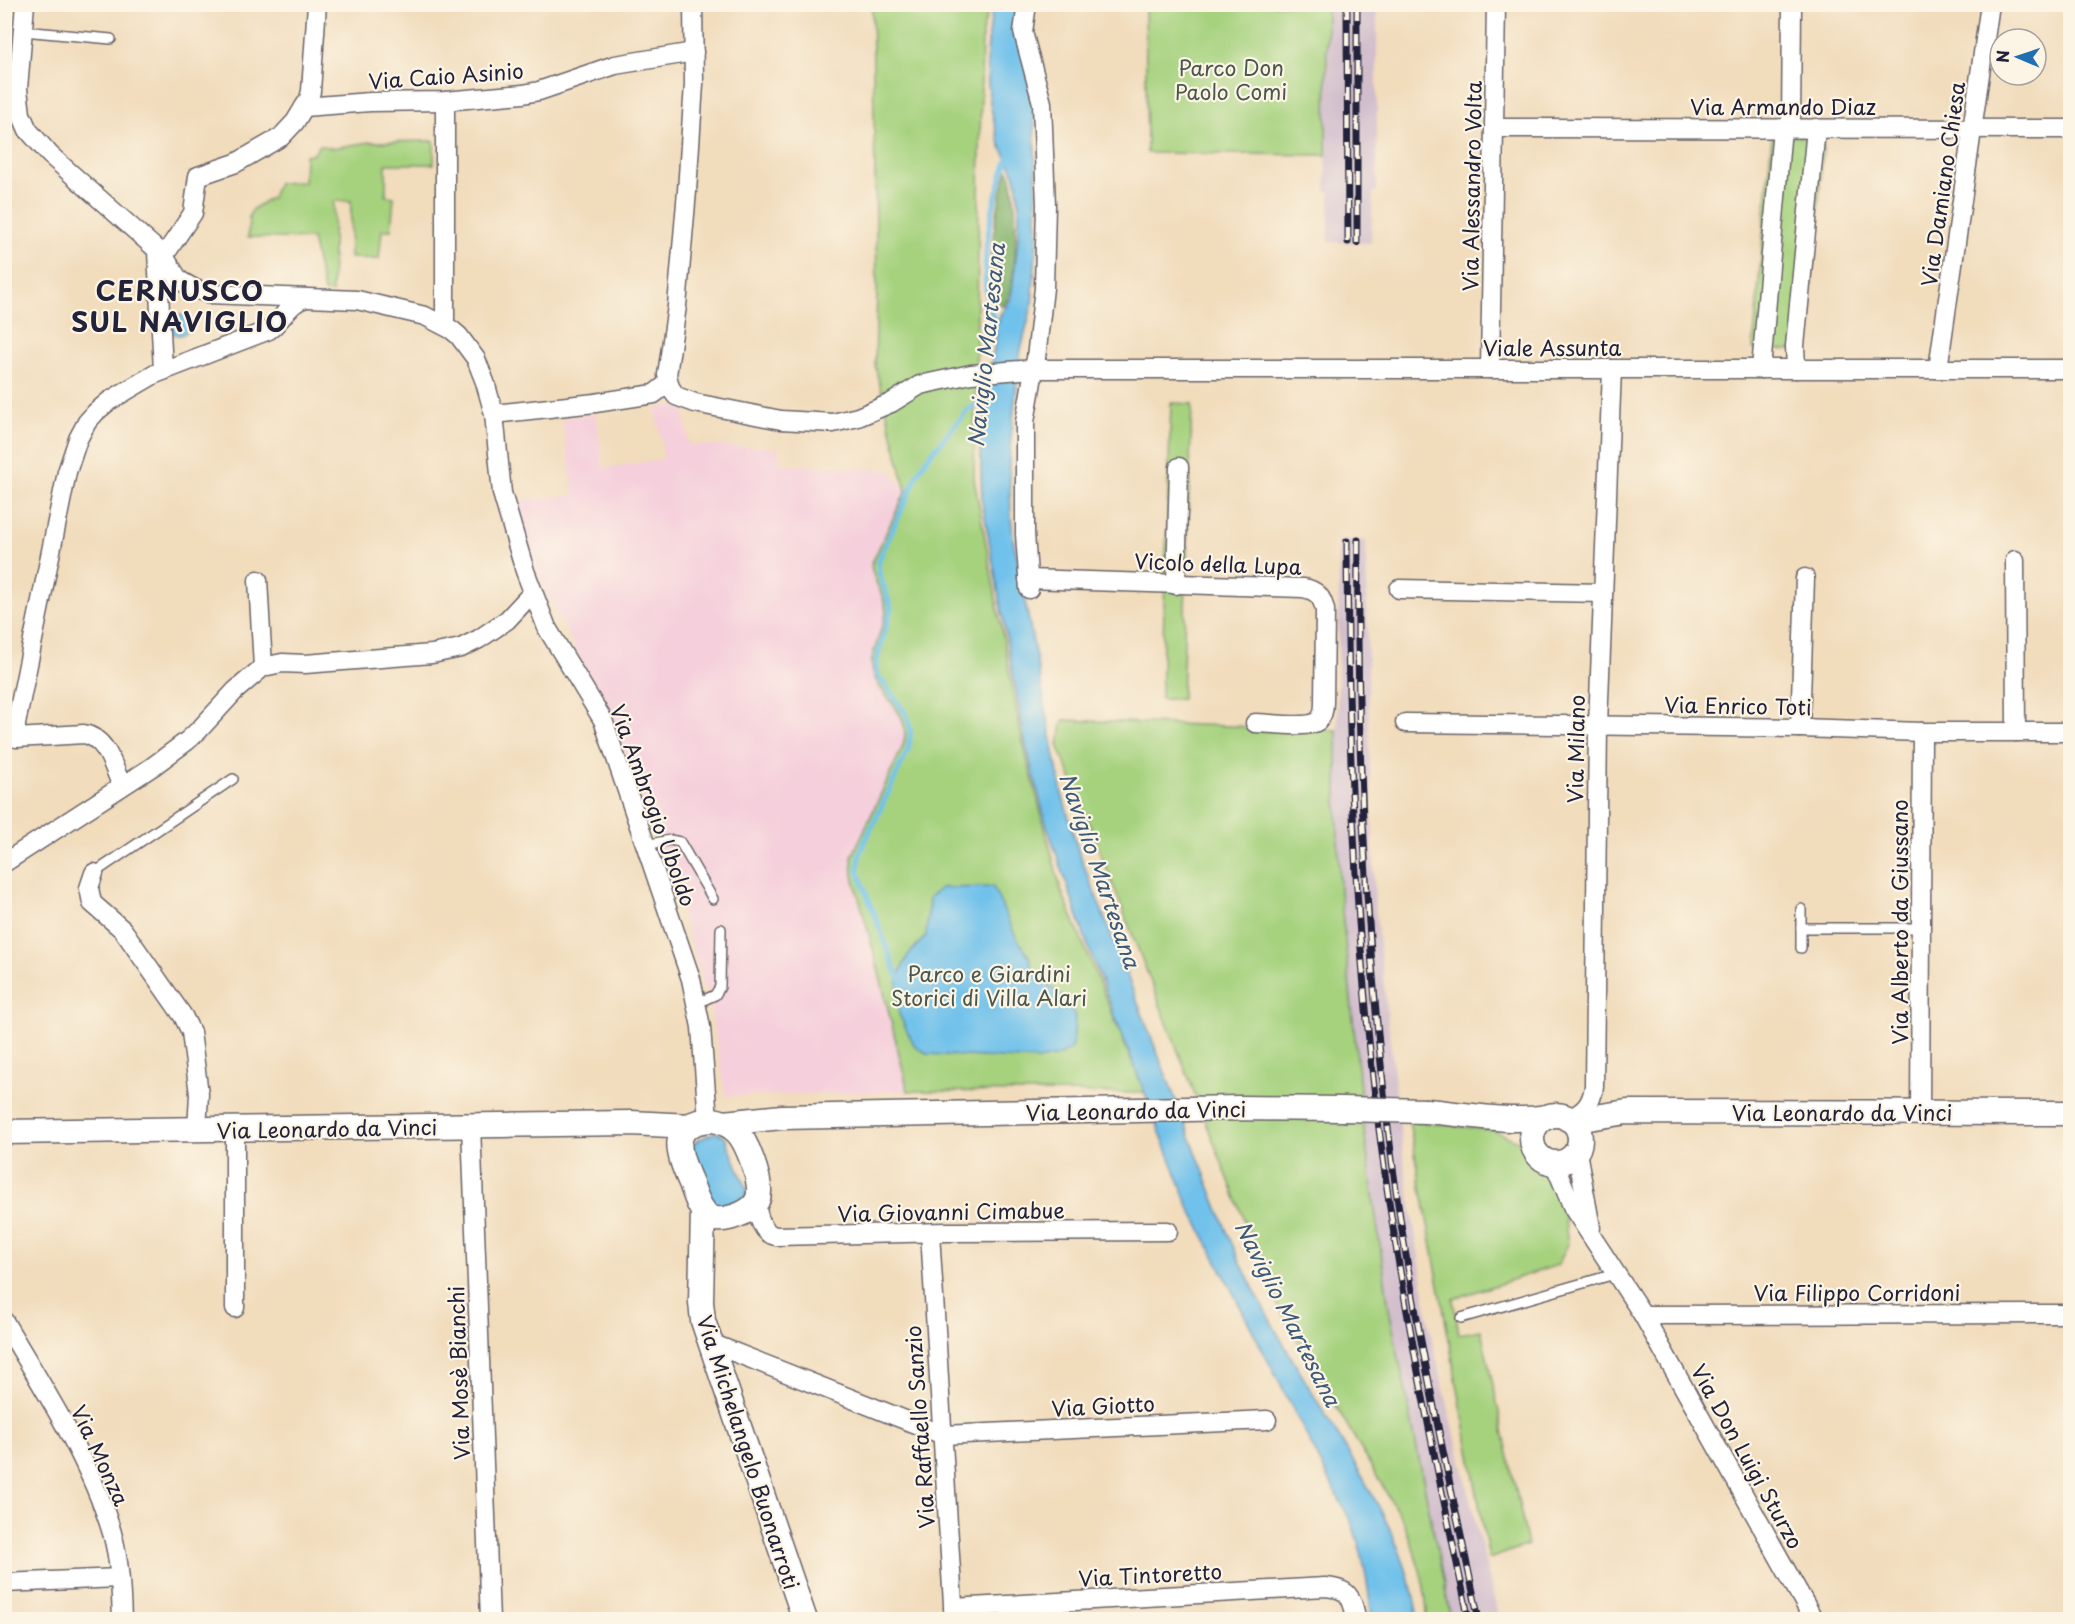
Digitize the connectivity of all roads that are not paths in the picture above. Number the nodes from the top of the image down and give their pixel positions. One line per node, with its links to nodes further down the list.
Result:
1 (26, 4): 8 (street)
2 (317, 4): 13 (street)
3 (693, 4): 11 (street)
4 (1027, 4): 26 (street)
5 (1496, 4): 14 (street, Via Alessandro Volta)
6 (1792, 4): 15 (street)
7 (1990, 4): 17 (street, Via Damiano Chiesa)
8 (23, 31): 9 (lane); 10 (street)
9 (111, 39)
10 (12, 50): 21 (street)
11 (694, 52): 12 (street, Via Caio Asinio); 34 (street)
12 (445, 101): 13 (street, Via Caio Asinio); 25 (street)
13 (304, 107): 21 (street)
14 (1495, 128): 15 (street, Via Armando Diaz); 27 (street, Via Alessandro Volta)
15 (1786, 128): 16 (street, Via Armando Diaz); 19 (street)
16 (1816, 128): 17 (street, Via Armando Diaz); 20 (street)
17 (1972, 128): 18 (street, Via Armando Diaz); 31 (street, Via Damiano Chiesa)
18 (2070, 129)
19 (1776, 202): 20 (street); 22 (street)
20 (1809, 204): 23 (street)
21 (160, 254): 24 (street); 33 (street)
22 (1768, 283): 23 (street); 29 (street)
23 (1801, 286): 30 (street)
24 (306, 298): 25 (street); 33 (street)
25 (445, 325): 35 (street, Via Ambrogio Uboldo)
26 (1033, 369): 27 (street, Viale Assunta); 34 (street, Viale Assunta); 40 (street, Vicolo della Lupa)
27 (1490, 369): 28 (street, Viale Assunta)
28 (1612, 369): 29 (street, Viale Assunta); 43 (street, Via Milano)
29 (1761, 369): 30 (street, Viale Assunta)
30 (1796, 369): 31 (street, Viale Assunta)
31 (1938, 369): 32 (street, Viale Assunta)
32 (2070, 369)
33 (159, 373): 53 (street)
34 (668, 383): 35 (street)
35 (494, 414): 42 (street, Via Ambrogio Uboldo)
36 (1179, 467): 40 (street)
37 (2014, 560): 50 (street)
38 (1805, 578): 48 (street)
39 (258, 580): 44 (street)
40 (1176, 585): 45 (street, Vicolo della Lupa)
41 (1400, 589): 43 (street)
42 (532, 592): 44 (street); 54 (street, Via Ambrogio Uboldo)
43 (1603, 593): 47 (street, Via Milano)
44 (263, 667): 53 (street)
45 (1255, 723)
46 (1405, 723): 47 (street, Via Enrico Toti)
47 (1598, 725): 48 (street, Via Enrico Toti); 68 (street, Via Milano)
48 (1800, 728): 49 (street, Via Enrico Toti)
49 (1928, 732): 50 (street, Via Enrico Toti); 60 (street, Via Alberto da Giussano)
50 (2016, 732): 51 (street, Via Enrico Toti)
51 (2070, 732)
52 (233, 779): 56 (lane)
53 (124, 784): 55 (street)
54 (646, 845): 57 (lane); 63 (street, Via Ambrogio Uboldo)
55 (4, 863)
56 (94, 873): 72 (street)
57 (713, 898)
58 (1801, 909): 59 (lane)
59 (1801, 928): 60 (lane); 62 (lane)
60 (1921, 928): 64 (street, Via Alberto da Giussano)
61 (721, 929): 63 (lane)
62 (1801, 948)
63 (697, 1003): 71 (street, Via Ambrogio Uboldo)
64 (1920, 1112): 65 (street, Via Leonardo da Vinci); 66 (street, Via Leonardo da Vinci)
65 (2070, 1113)
66 (1615, 1114): 68 (street, Via Leonardo da Vinci); 77 (street)
67 (782, 1117): 69 (street, Via Leonardo da Vinci, bridge); 71 (street, Via Leonardo da Vinci); 75 (street)
68 (1558, 1118): 69 (street, Via Leonardo da Vinci); 76 (street); 77 (street)
69 (1489, 1119): 76 (street, Via Leonardo da Vinci)
70 (471, 1125): 71 (street, Via Leonardo da Vinci); 73 (street, Via Leonardo da Vinci); 97 (street, Via Mosè Bianchi)
71 (700, 1128): 75 (street); 80 (street)
72 (197, 1130): 73 (street, Via Leonardo da Vinci); 74 (street, Via Leonardo da Vinci)
73 (235, 1130): 85 (street)
74 (11, 1134)
75 (745, 1146): 79 (street)
76 (1534, 1148): 78 (street)
77 (1577, 1150): 78 (street); 83 (street)
78 (1554, 1163): 83 (street, Via Don Luigi Sturzo)
79 (756, 1204): 80 (street); 82 (street, Via Giovanni Cimabue)
80 (713, 1214): 90 (street, Via Michelangelo Buonarroti)
81 (1168, 1231): 82 (street, Via Giovanni Cimabue)
82 (930, 1233): 92 (street, Via Raffaello Sanzio)
83 (1594, 1242): 84 (street, Via Don Luigi Sturzo)
84 (1616, 1274): 87 (street, Via Don Luigi Sturzo); 88 (lane)
85 (235, 1308)
86 (2070, 1314): 87 (street, Via Filippo Corridoni)
87 (1643, 1315): 100 (street, Via Don Luigi Sturzo)
88 (1461, 1317)
89 (4, 1321): 93 (street, Via Monza)
90 (711, 1343): 92 (street); 98 (street, Via Michelangelo Buonarroti)
91 (1267, 1420): 92 (street, Via Giotto)
92 (942, 1435): 95 (street, Via Raffaello Sanzio)
93 (119, 1578): 94 (street); 96 (street, Via Monza)
94 (4, 1583)
95 (953, 1614): 99 (street, Via Tintoretto)
96 (122, 1620)
97 (490, 1620)
98 (805, 1620)
99 (1357, 1620)
100 (1814, 1620)

